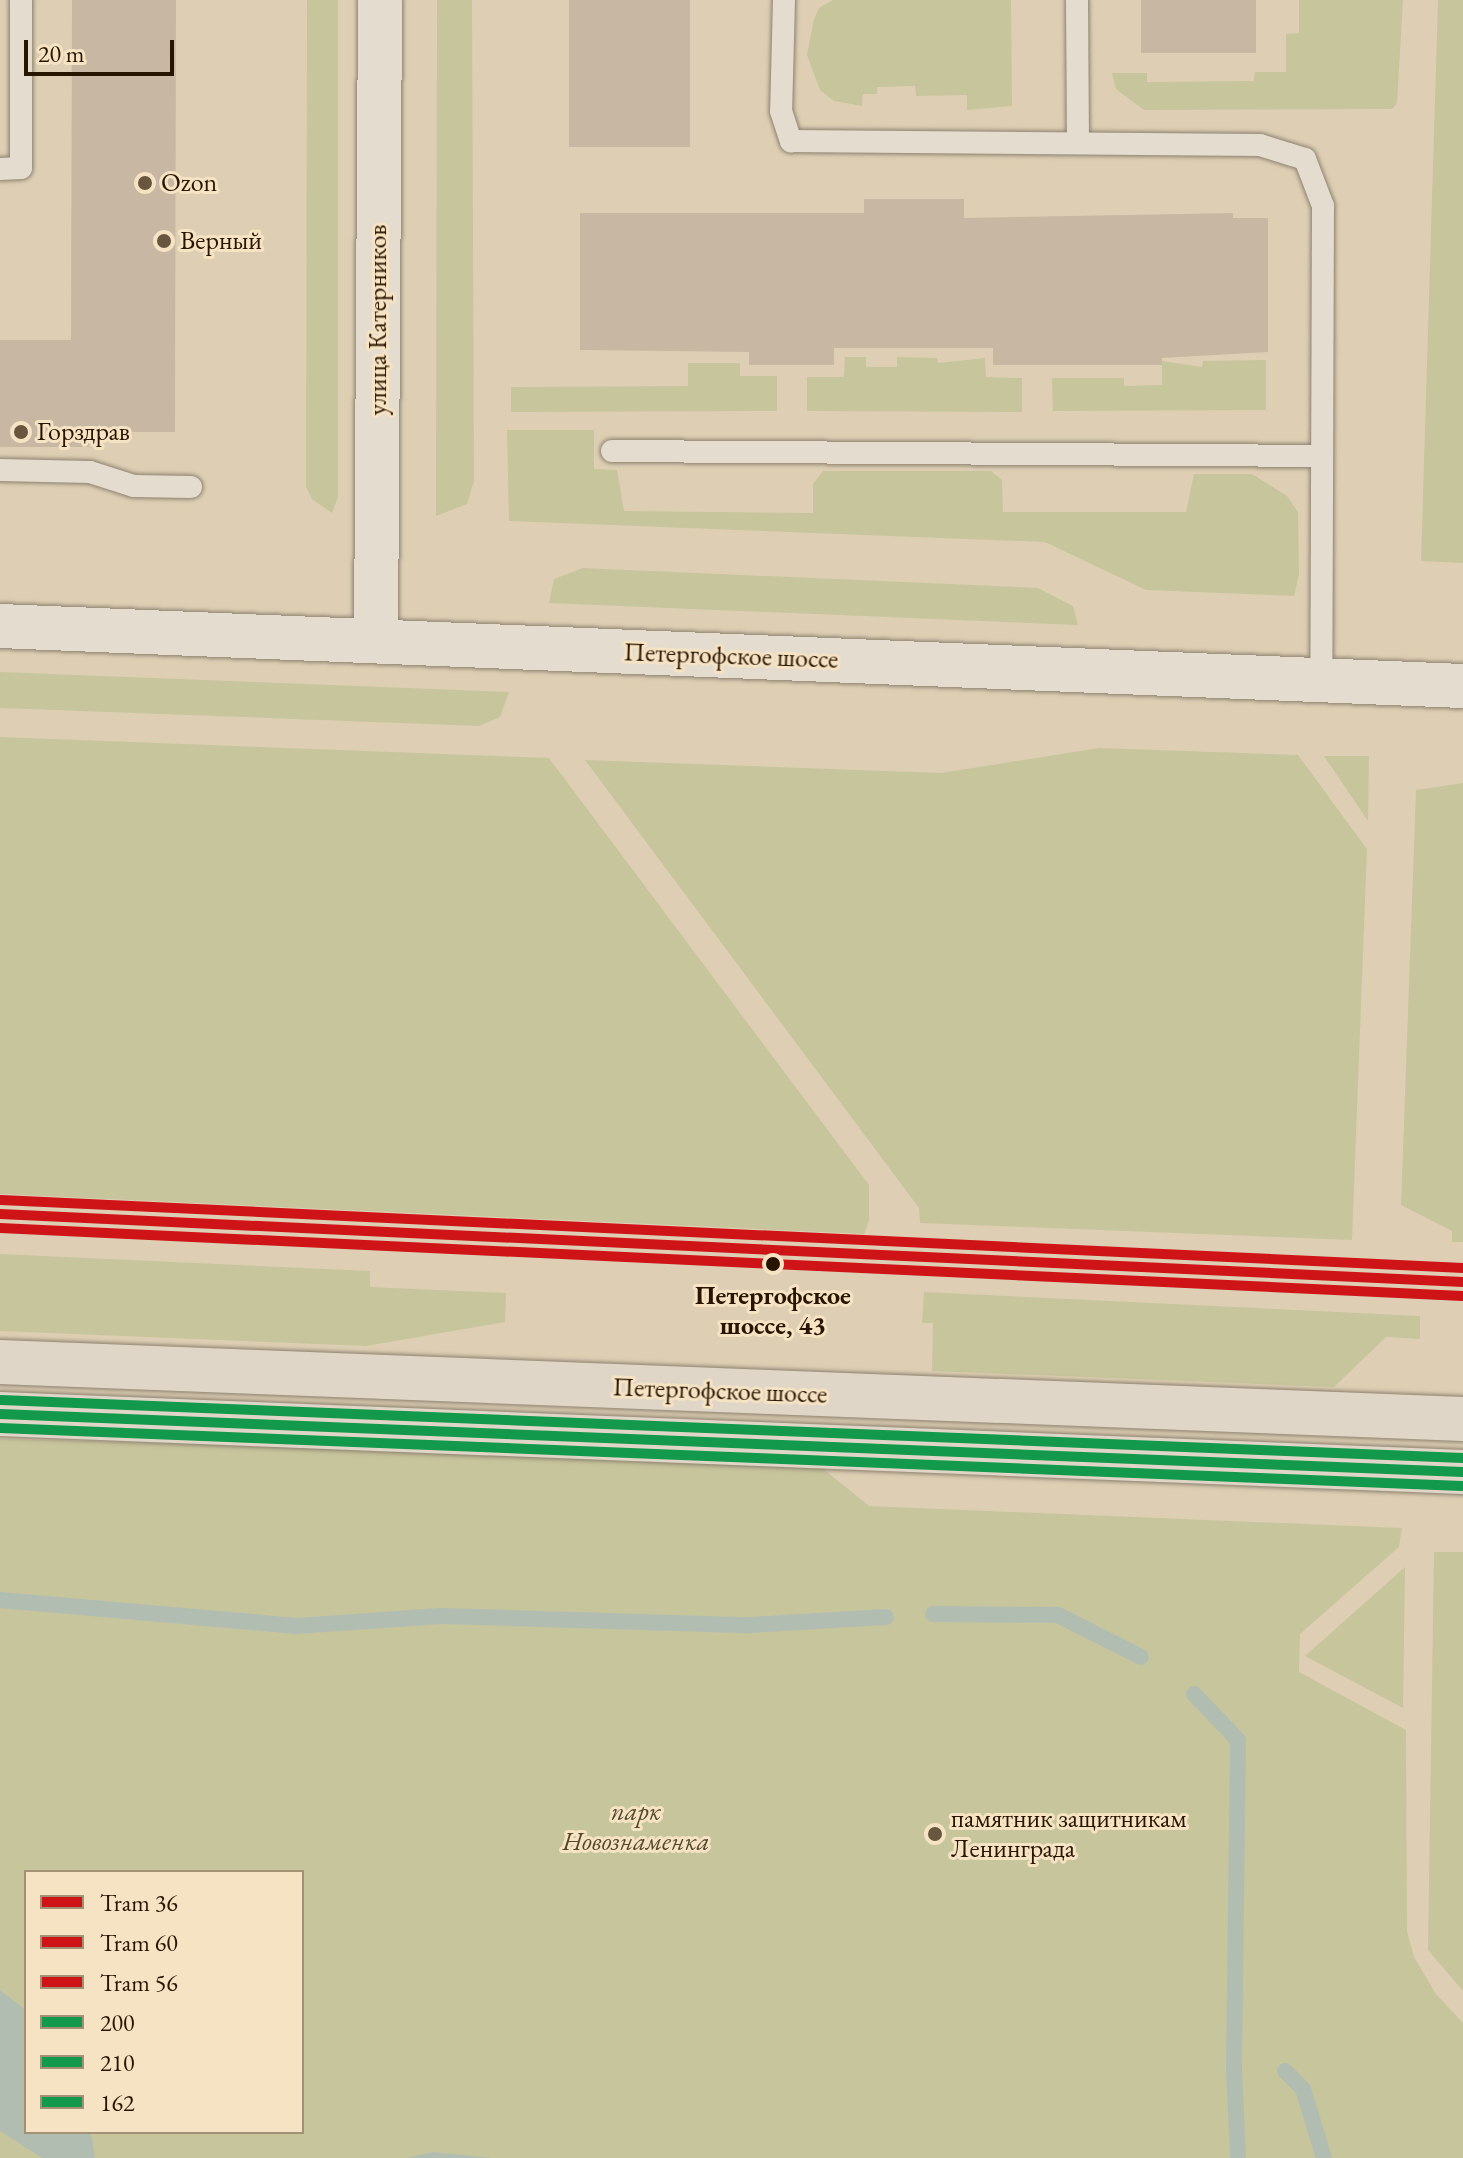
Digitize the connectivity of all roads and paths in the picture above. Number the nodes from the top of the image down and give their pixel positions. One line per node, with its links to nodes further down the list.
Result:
1 (21, 0): 6 (lane)
2 (380, 0): 12 (street, улица Катерников)
3 (784, 0): 5 (lane)
4 (1077, 0): 5 (lane)
5 (1078, 143): 8 (lane)
6 (0, 169)
7 (612, 451): 8 (lane)
8 (1321, 456): 13 (lane)
9 (0, 470): 10 (lane)
10 (191, 487)
11 (0, 626): 12 (street, Петергофское шоссе)
12 (376, 640): 13 (street, Петергофское шоссе)
13 (1321, 681): 14 (street, Петергофское шоссе)
14 (1463, 686)
15 (0, 1362): 17 (main road, Петергофское шоссе)
16 (0, 1414): 18 (main road, Петергофское шоссе)
17 (1452, 1419)
18 (1451, 1472)

